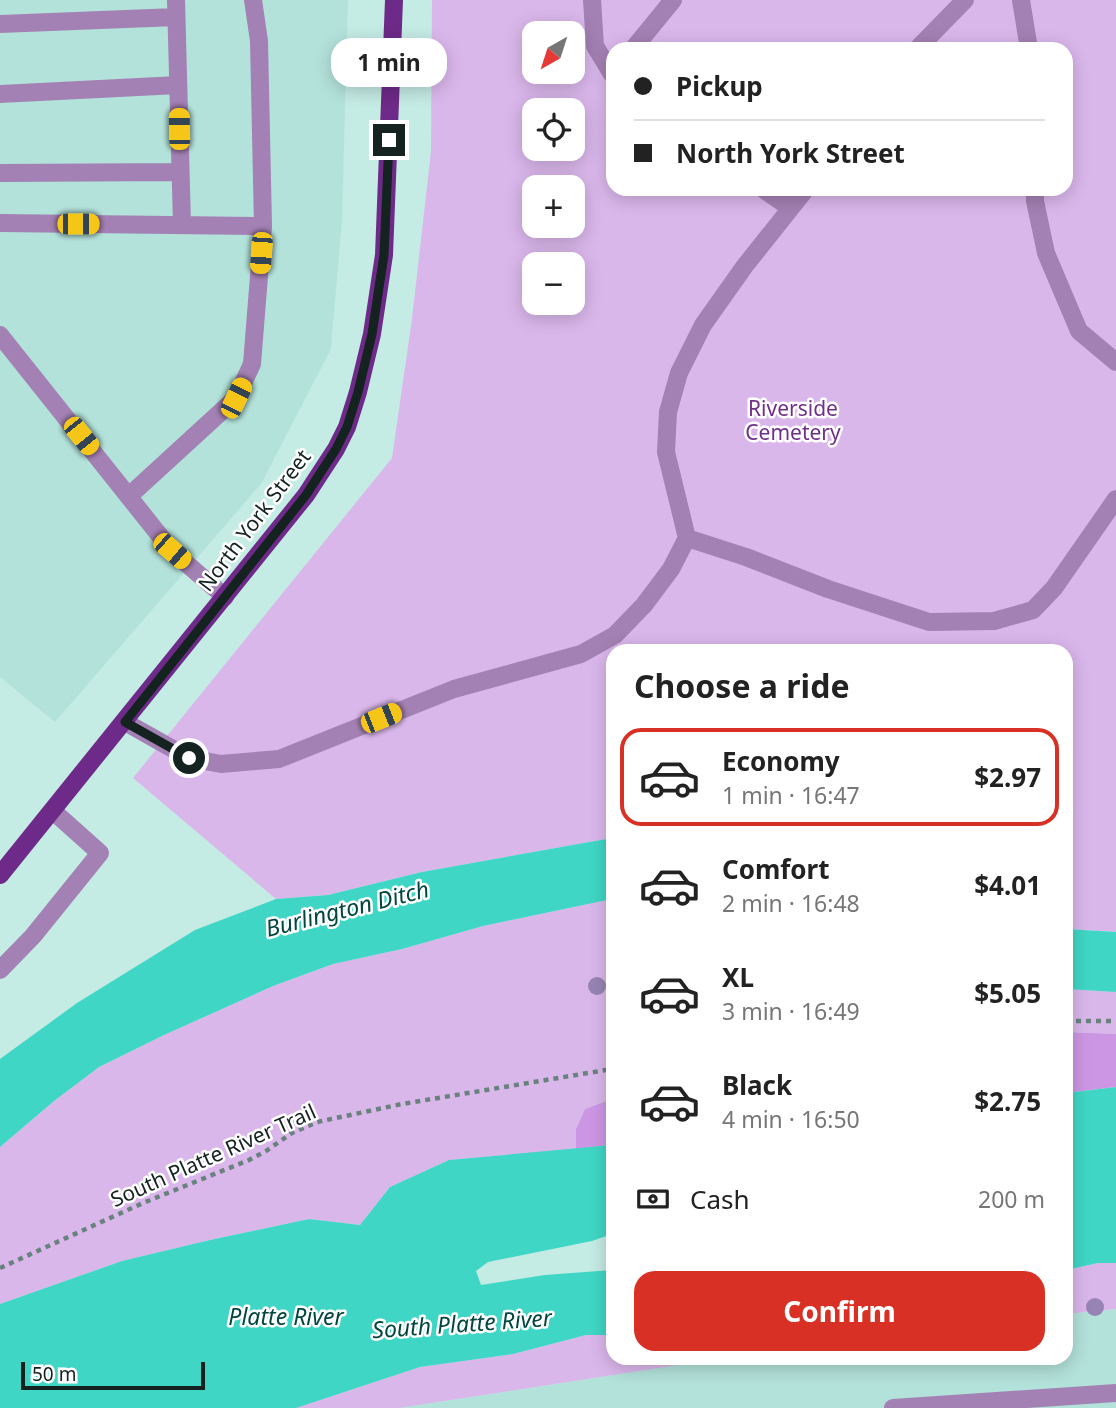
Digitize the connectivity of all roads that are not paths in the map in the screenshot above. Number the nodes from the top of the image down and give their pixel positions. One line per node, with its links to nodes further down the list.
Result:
1 (253, 0): 23 (lane)
2 (394, 0): 29 (main road, North York Street)
3 (592, 0): 12 (lane)
4 (673, 0): 9 (lane)
5 (965, 0): 10 (lane)
6 (1021, 0): 11 (lane)
7 (176, 9): 8 (lane); 13 (lane)
8 (0, 24)
9 (639, 42)
10 (924, 42)
11 (1028, 42)
12 (606, 64)
13 (178, 85): 14 (lane); 15 (lane)
14 (0, 94)
15 (180, 172): 16 (lane); 22 (lane)
16 (0, 173)
17 (773, 196): 20 (lane)
18 (800, 196): 20 (lane)
19 (1035, 196): 25 (lane)
20 (790, 208): 28 (lane)
21 (0, 223): 22 (lane)
22 (182, 225): 23 (lane)
23 (263, 226): 26 (lane)
24 (0, 335): 26 (lane)
25 (1116, 362)
26 (129, 496): 29 (lane)
27 (1116, 499): 28 (lane)
28 (687, 538): 30 (lane)
29 (225, 597): 30 (main road, North York Street)
30 (125, 722): 31 (main road, North York Street)
31 (53, 811): 32 (main road, North York Street); 33 (lane)
32 (0, 876)
33 (0, 970)
34 (1116, 1393): 35 (lane)
35 (953, 1406): 36 (lane)
36 (893, 1408)

